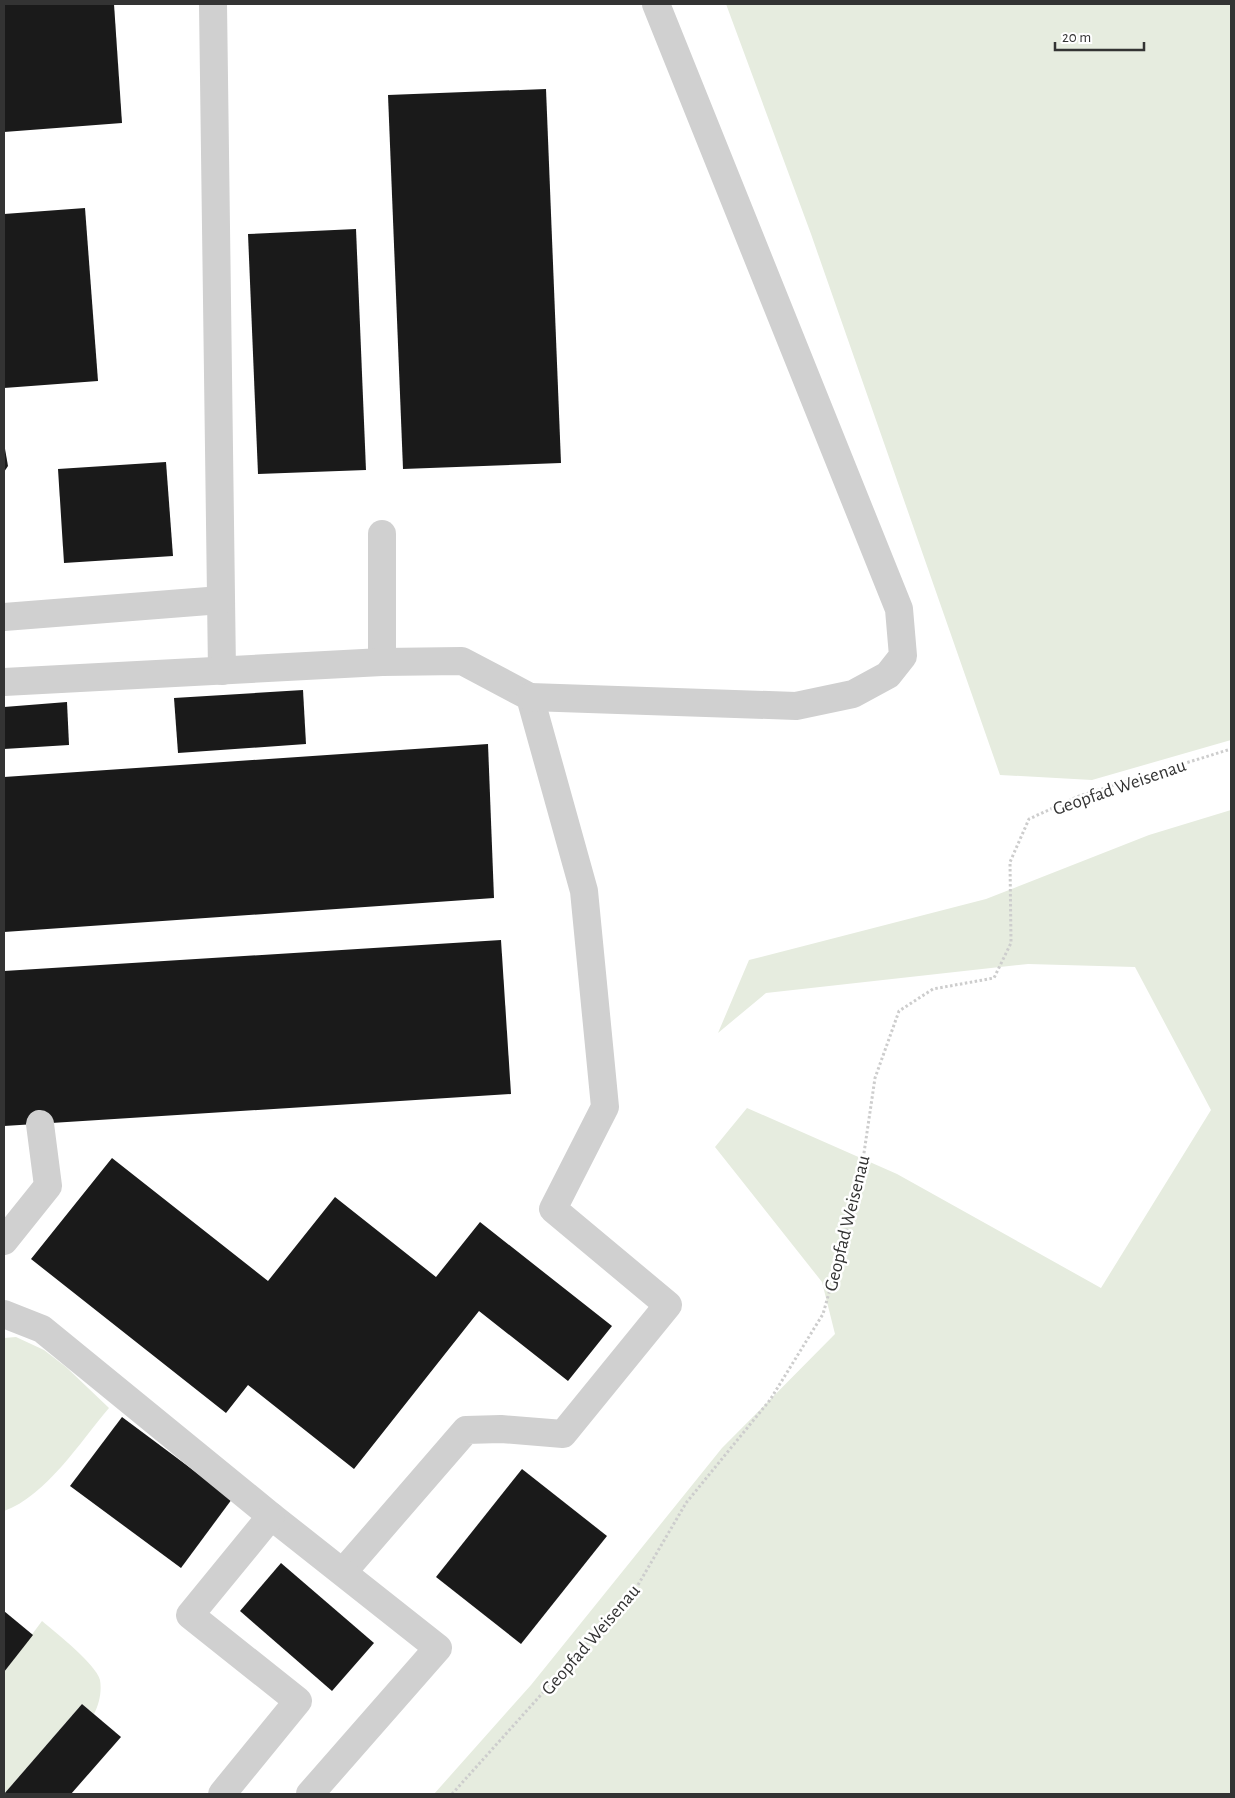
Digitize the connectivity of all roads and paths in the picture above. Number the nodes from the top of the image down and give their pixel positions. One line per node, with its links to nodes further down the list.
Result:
1 (213, 4): 4 (street)
2 (656, 4): 9 (street)
3 (382, 534): 6 (street)
4 (221, 600): 5 (street); 7 (street)
5 (4, 616)
6 (382, 662): 7 (street); 9 (street)
7 (222, 671): 8 (street)
8 (4, 682)
9 (530, 697): 15 (street)
10 (1231, 749): 18 (path, Geopfad Weisenau)
11 (40, 1124): 12 (street)
12 (4, 1241)
13 (4, 1314): 14 (street)
14 (271, 1516): 15 (street); 16 (street)
15 (343, 1572): 17 (street)
16 (222, 1794)
17 (310, 1794)
18 (452, 1794)

